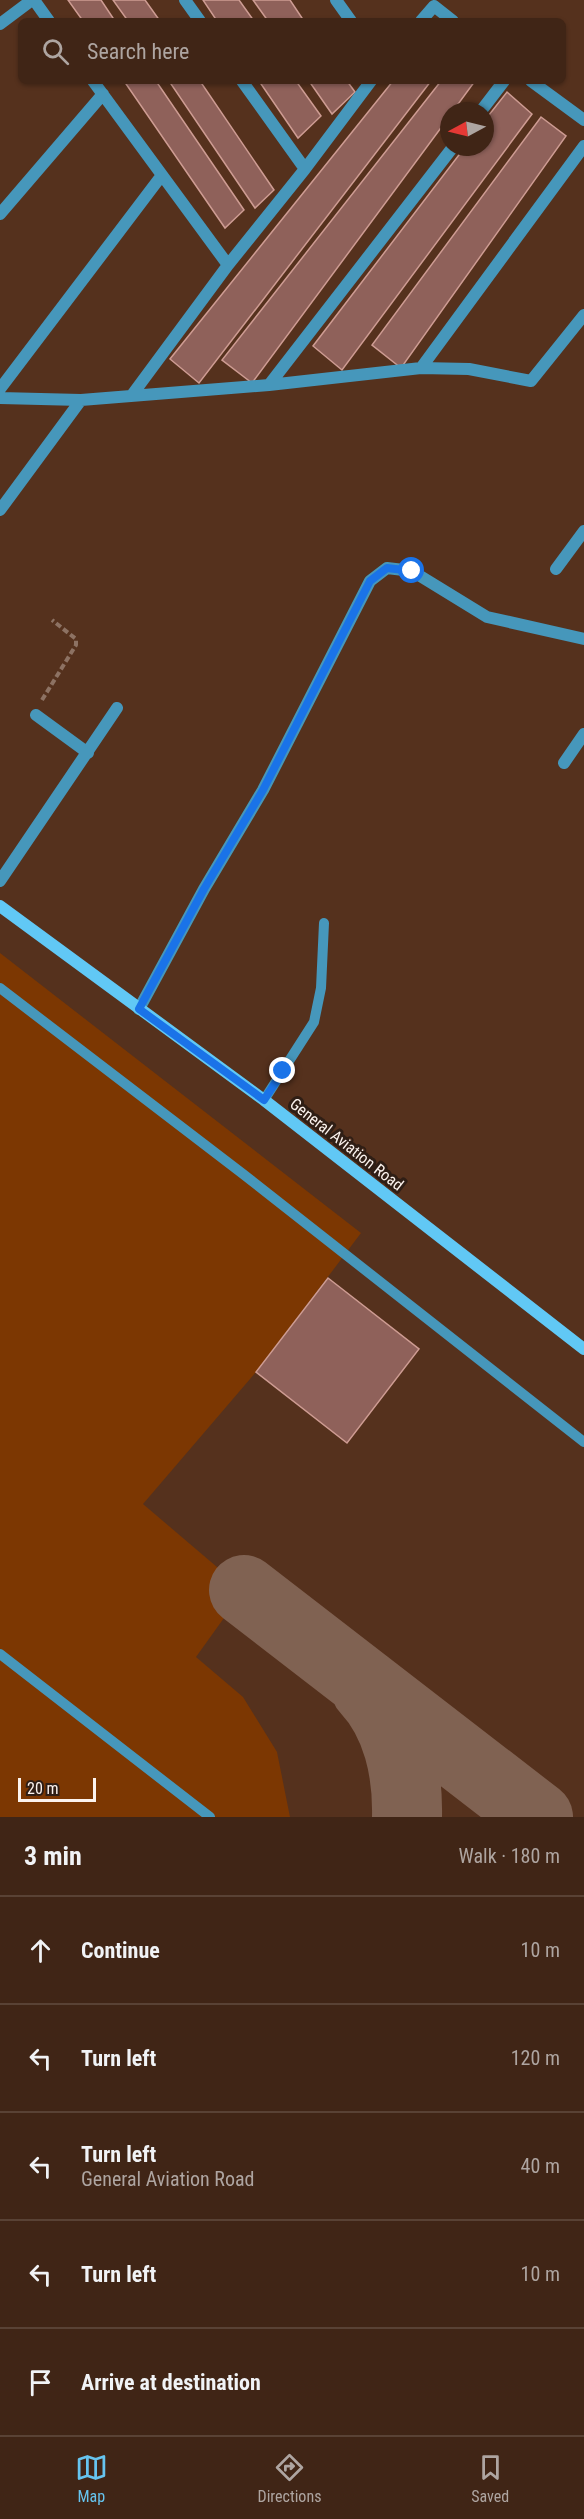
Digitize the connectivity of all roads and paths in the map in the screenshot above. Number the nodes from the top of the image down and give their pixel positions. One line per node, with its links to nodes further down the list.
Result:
1 (33, 0): 4 (street); 9 (street)
2 (185, 0): 5 (street)
3 (336, 0): 6 (street)
4 (47, 18)
5 (198, 18)
6 (349, 18)
7 (424, 18): 8 (street)
8 (449, 18)
9 (0, 24)
10 (95, 84): 15 (street)
11 (244, 84): 20 (street)
12 (369, 84): 20 (street)
13 (502, 84): 16 (street)
14 (535, 84): 17 (street)
15 (103, 94): 21 (street); 22 (street)
16 (488, 102)
17 (584, 120)
18 (584, 146): 25 (street)
19 (446, 156): 26 (street)
20 (305, 169): 23 (street)
21 (162, 175): 23 (street); 27 (street)
22 (0, 214)
23 (228, 265): 28 (street)
24 (584, 315): 25 (street)
25 (421, 368): 26 (street)
26 (269, 385): 28 (street)
27 (0, 389)
28 (132, 395): 30 (street)
29 (0, 398): 30 (street)
30 (81, 400): 31 (street)
31 (0, 510)
32 (584, 531): 33 (street)
33 (556, 569)
34 (52, 620): 37 (path)
35 (584, 639): 45 (street)
36 (117, 708): 39 (street)
37 (36, 715): 39 (street)
38 (584, 734): 40 (street)
39 (88, 753): 41 (street)
40 (564, 763)
41 (0, 882)
42 (0, 906): 45 (main road, General Aviation Road)
43 (324, 923): 46 (lane)
44 (0, 988): 48 (lane)
45 (139, 1009): 46 (main road, General Aviation Road)
46 (264, 1100): 47 (main road, General Aviation Road)
47 (584, 1349)
48 (584, 1442)
49 (0, 1654): 50 (lane)
50 (210, 1817)

